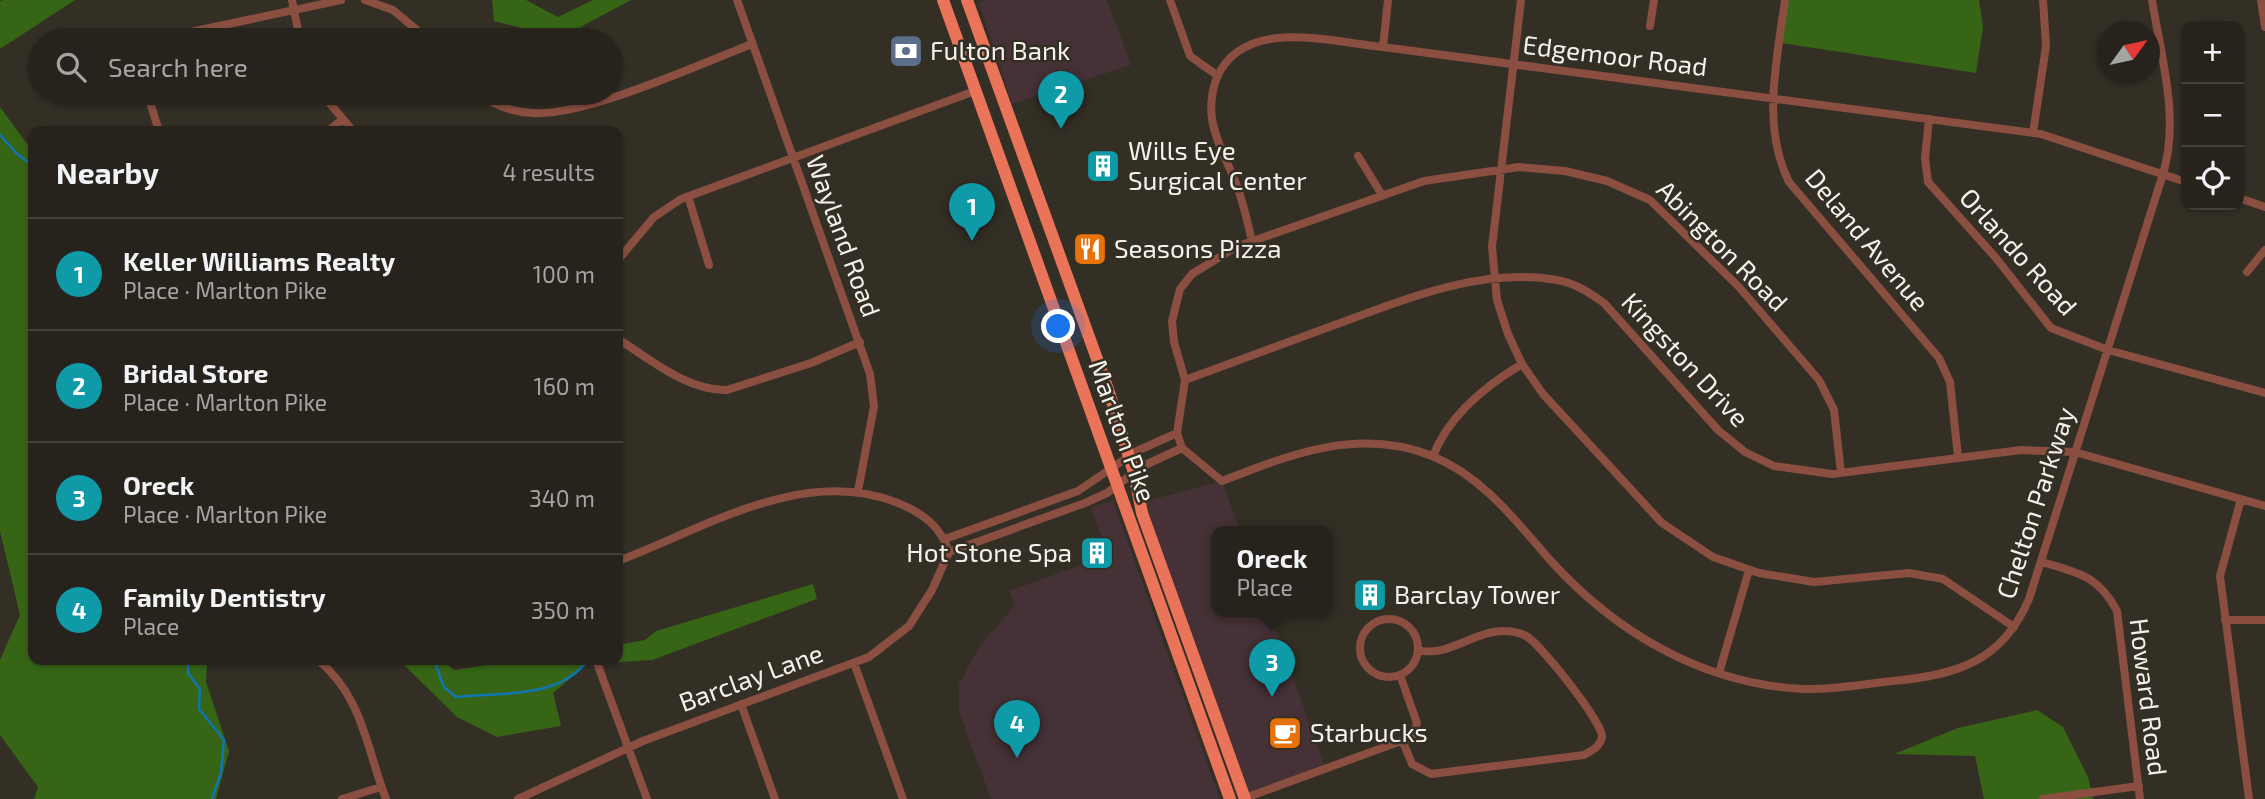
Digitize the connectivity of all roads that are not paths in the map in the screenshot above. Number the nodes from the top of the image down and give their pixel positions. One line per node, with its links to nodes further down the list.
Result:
1 (341, 0): 14 (street)
2 (365, 0): 19 (street)
3 (737, 0): 20 (street, Wayland Road)
4 (943, 0): 24 (highway, Marlton Pike)
5 (967, 0): 62 (highway, Marlton Pike)
6 (1170, 0): 23 (street)
7 (1388, 0): 21 (street)
8 (1521, 0): 22 (street)
9 (1654, 0): 15 (street)
10 (1785, 0): 26 (street, Deland Avenue)
11 (2043, 0): 36 (street)
12 (2152, 0): 40 (street, Chelton Parkway)
13 (2261, 0): 16 (street)
14 (293, 4): 17 (street); 18 (street)
15 (1650, 26)
16 (2265, 27)
17 (200, 28)
18 (298, 28)
19 (415, 28)
20 (752, 44): 25 (street); 38 (street, Wayland Road)
21 (1383, 47): 22 (street, Edgemoor Road); 23 (street, Edgemoor Road)
22 (1514, 65): 26 (street, Edgemoor Road); 39 (street)
23 (1218, 76): 46 (street)
24 (975, 91): 38 (street); 62 (highway, Marlton Pike)
25 (623, 92)
26 (1774, 98): 31 (street, Edgemoor Road); 61 (street, Deland Avenue)
27 (151, 105): 33 (street)
28 (330, 105): 32 (street)
29 (500, 105): 30 (street)
30 (580, 105)
31 (1929, 119): 36 (street, Edgemoor Road); 54 (street, Orlando Road)
32 (342, 120): 34 (street); 35 (street)
33 (157, 126)
34 (334, 126)
35 (348, 126)
36 (2033, 133): 40 (street, Edgemoor Road)
37 (1358, 156): 42 (street)
38 (792, 157): 43 (street); 53 (street, Wayland Road)
39 (1501, 168): 42 (street, Abington Road); 51 (street); 63 (street, Abington Road)
40 (2163, 174): 41 (street, Edgemoor Road); 54 (street, Chelton Parkway)
41 (2181, 180)
42 (1382, 195): 46 (street, Abington Road)
43 (688, 196): 48 (street); 49 (street)
44 (2244, 200): 45 (street)
45 (2265, 206)
46 (1252, 241): 56 (street, Abington Road)
47 (2265, 250): 50 (street)
48 (623, 254)
49 (709, 265)
50 (2247, 272)
51 (1494, 280): 55 (street); 56 (street, Kingston Drive); 63 (street, Kingston Drive)
52 (623, 342): 53 (street)
53 (860, 342): 65 (street, Wayland Road)
54 (2108, 350): 57 (street, Orlando Road); 59 (street, Chelton Parkway)
55 (1522, 364): 60 (street); 71 (street)
56 (1185, 380): 58 (street)
57 (2265, 393)
58 (1180, 440): 60 (street, Chelton Parkway); 62 (street); 64 (street)
59 (2075, 452): 61 (street, Kingston Drive); 66 (street, Kingston Drive); 70 (street, Chelton Parkway)
60 (1433, 456): 79 (street, Chelton Parkway)
61 (1958, 457): 63 (street, Kingston Drive)
62 (1120, 464): 64 (highway, Marlton Pike); 64 (highway, Marlton Pike); 68 (street)
63 (1841, 473)
64 (1126, 479): 68 (street); 86 (highway, Marlton Pike); 93 (highway, Marlton Pike)
65 (858, 491): 68 (street); 69 (street)
66 (2241, 499): 67 (street, Kingston Drive); 72 (street)
67 (2265, 506)
68 (947, 545): 76 (street, Barclay Lane)
69 (623, 559)
70 (2042, 562): 74 (street, Chelton Parkway); 84 (street, Howard Road)
71 (1749, 570): 74 (street); 79 (street)
72 (2225, 620): 73 (street); 96 (street)
73 (2265, 620)
74 (2014, 627): 79 (street, Chelton Parkway)
75 (1418, 649): 80 (street); 80 (street); 82 (street)
76 (854, 663): 81 (street, Barclay Lane); 92 (street)
77 (323, 665): 85 (street)
78 (598, 665): 83 (street)
79 (1719, 673)
80 (1400, 675): 82 (street)
81 (741, 704): 83 (street, Barclay Lane); 91 (street)
82 (1403, 742): 86 (street)
83 (628, 748): 89 (street, Barclay Lane); 90 (street)
84 (2139, 786): 94 (street); 95 (street, Howard Road)
85 (381, 787): 87 (street); 88 (street)
86 (1245, 798)
87 (342, 799)
88 (386, 799)
89 (518, 799)
90 (647, 799)
91 (775, 799)
92 (903, 799)
93 (1230, 799)
94 (2043, 799)
95 (2140, 799)
96 (2249, 799)

